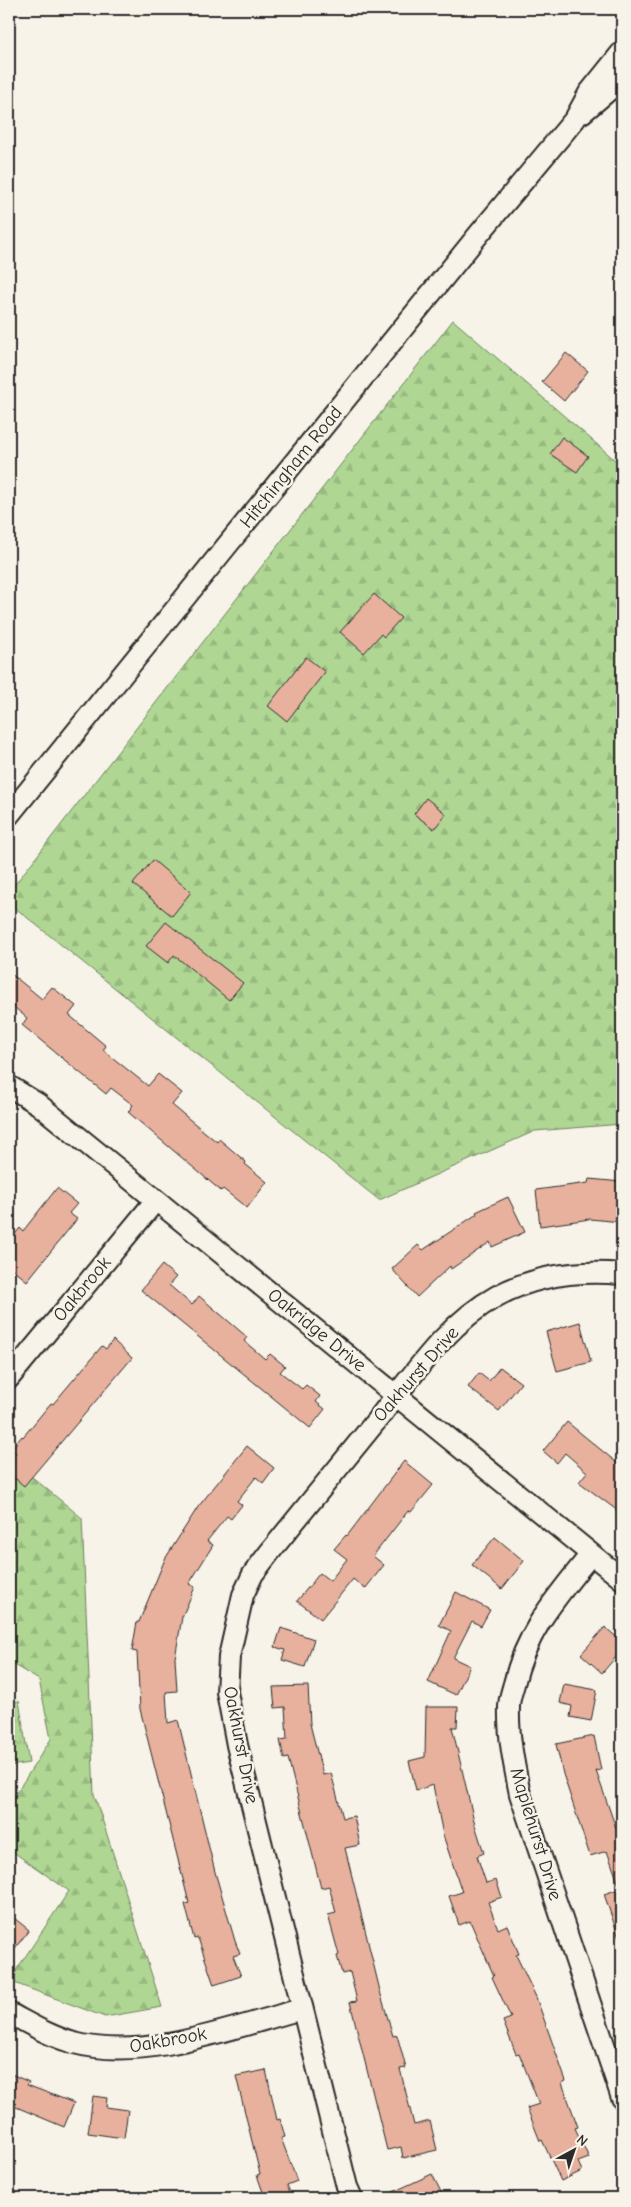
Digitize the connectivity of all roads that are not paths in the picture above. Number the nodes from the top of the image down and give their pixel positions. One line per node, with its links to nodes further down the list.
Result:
1 (622, 52): 3 (street, Hitchingham Road)
2 (622, 79): 3 (street, Hitchingham Road)
3 (575, 119): 4 (street, Hitchingham Road)
4 (9, 816)
5 (9, 1086): 6 (street, Oakridge Drive)
6 (156, 1200): 8 (street, Oakbrook); 9 (street, Oakridge Drive)
7 (622, 1274): 9 (street, Oakhurst Drive)
8 (9, 1378)
9 (396, 1395): 10 (street, Oakridge Drive); 12 (street, Oakhurst Drive)
10 (591, 1554): 11 (street, Oakridge Drive); 14 (street, Maplehurst Drive)
11 (622, 1579)
12 (302, 2009): 13 (street, Oakbrook); 15 (street, Oakhurst Drive)
13 (9, 2013)
14 (622, 2098)
15 (352, 2198)

